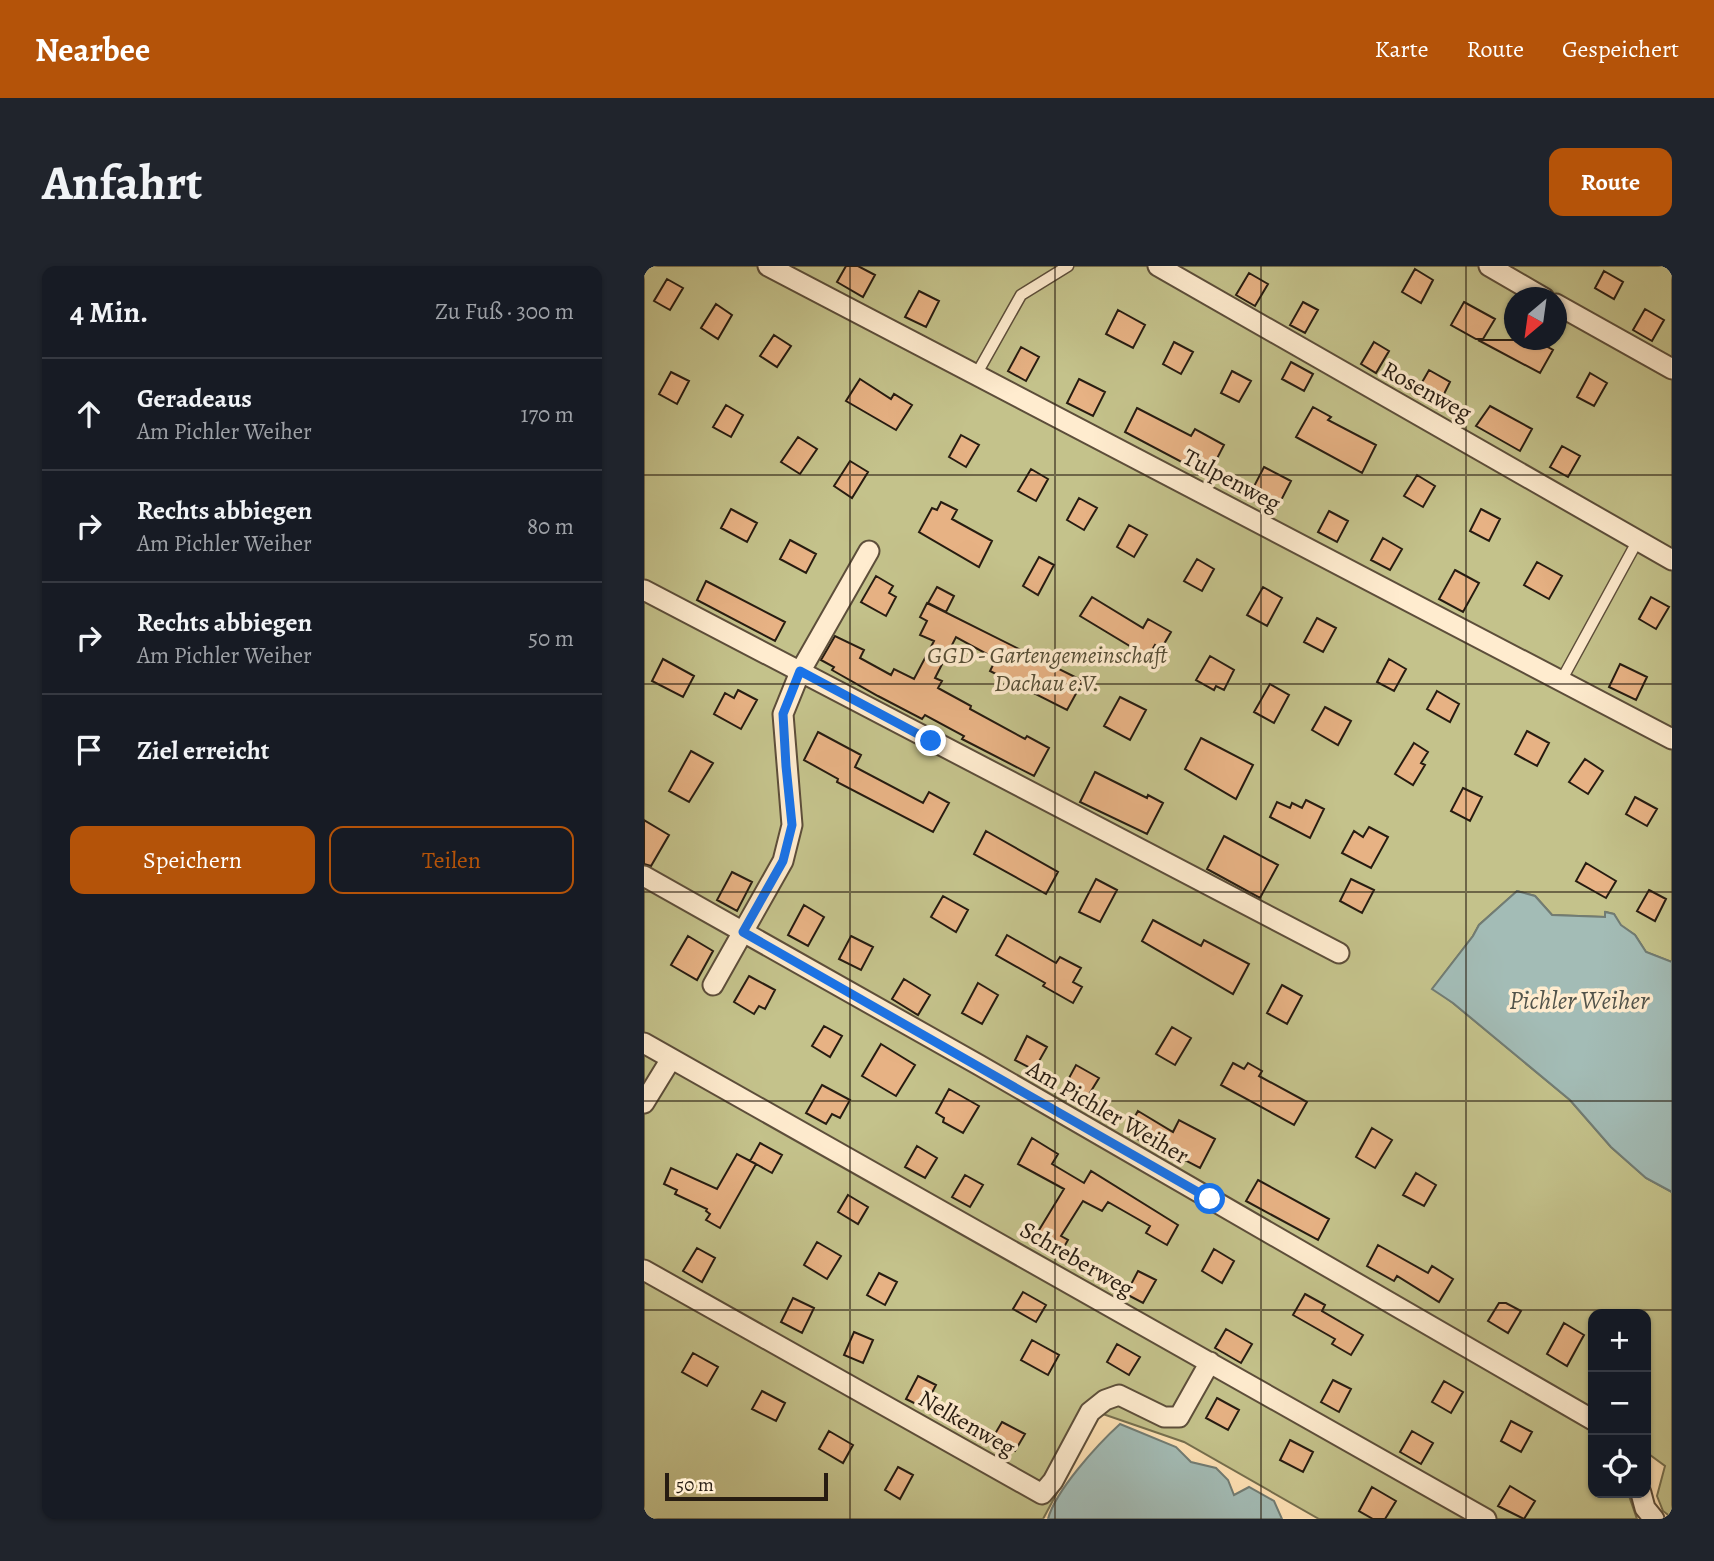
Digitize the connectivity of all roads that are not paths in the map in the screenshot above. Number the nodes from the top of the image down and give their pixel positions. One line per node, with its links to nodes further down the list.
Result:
1 (768, 266): 8 (street, Tulpenweg)
2 (1069, 266): 8 (lane)
3 (1157, 266): 9 (street, Rosenweg)
4 (1489, 266): 5 (street)
5 (1526, 287)
6 (1567, 310): 7 (street)
7 (1672, 369)
8 (976, 375): 14 (street, Tulpenweg)
9 (1638, 540): 11 (street, Rosenweg); 14 (lane)
10 (869, 551): 13 (street)
11 (1672, 559)
12 (644, 590): 13 (street)
13 (800, 671): 17 (street); 18 (street)
14 (1561, 681): 15 (street, Tulpenweg)
15 (1672, 739)
16 (644, 876): 17 (street, Am Pichler Weiher)
17 (743, 932): 19 (street); 25 (street, Am Pichler Weiher)
18 (1339, 953)
19 (713, 985)
20 (644, 1043): 21 (street, Schreberweg)
21 (671, 1059): 22 (street); 24 (street, Schreberweg)
22 (644, 1103)
23 (644, 1270): 24 (street, Nelkenweg)
24 (1210, 1362): 27 (street, Schreberweg)
25 (1588, 1417)
26 (1642, 1498): 28 (street)
27 (1486, 1519)
28 (1654, 1519)

